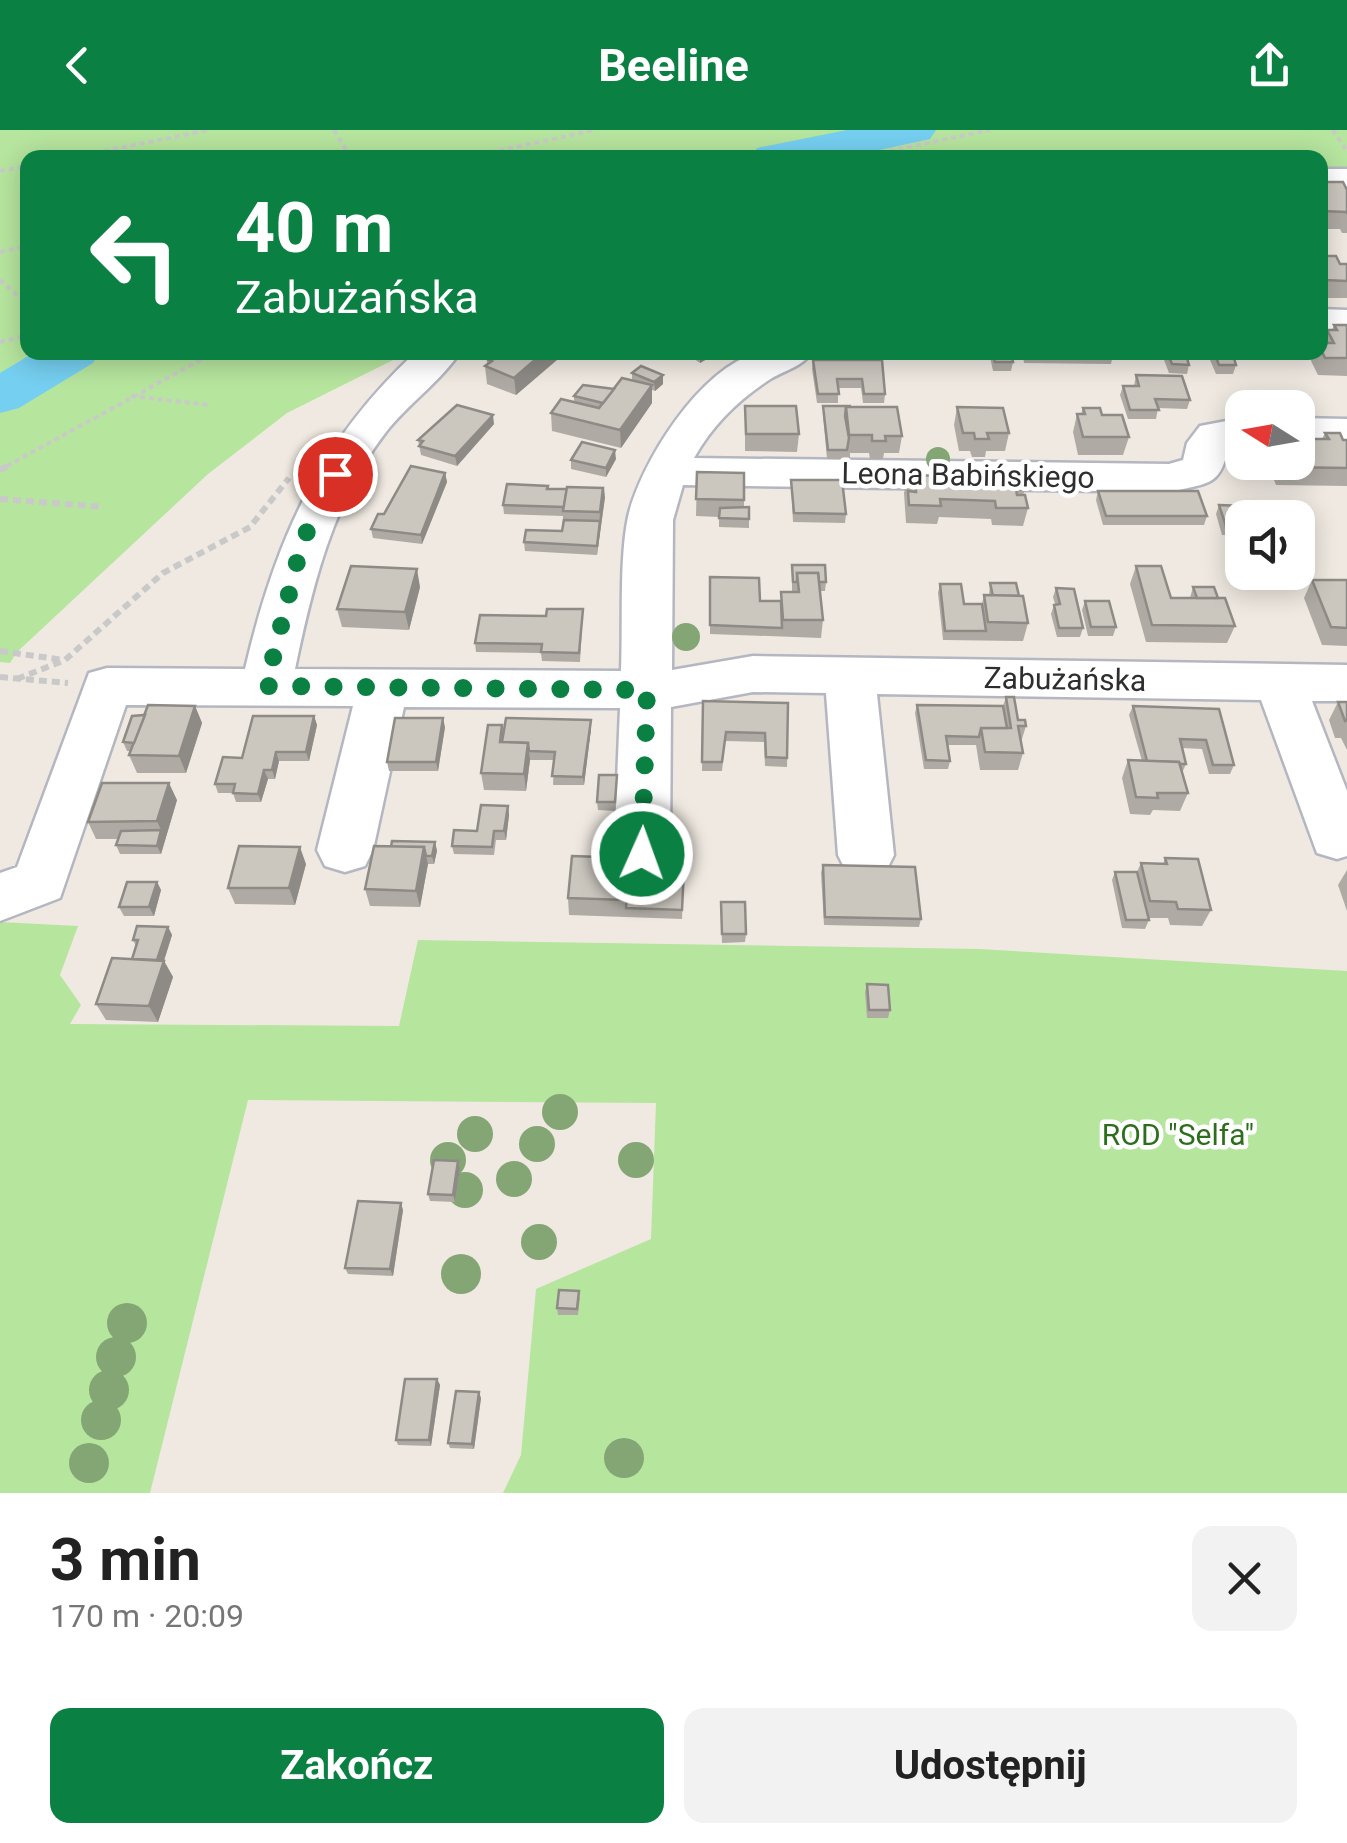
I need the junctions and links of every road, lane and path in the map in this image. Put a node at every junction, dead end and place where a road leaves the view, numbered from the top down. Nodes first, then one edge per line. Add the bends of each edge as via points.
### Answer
1 (209, 130) edge
2 (595, 130) edge
3 (990, 130) edge
4 (1333, 130) edge
5 (109, 150) edge
6 (501, 150) edge
7 (893, 150) edge
8 (1347, 153) edge
9 (0, 280) edge
10 (20, 298) edge
11 (199, 360) edge
12 (432, 360) edge
13 (776, 360) edge
14 (129, 396) junction
15 (209, 405) dead end
16 (1315, 431) edge
17 (1347, 432) edge
18 (1225, 434) edge
19 (299, 465) dead end
20 (0, 470) edge
21 (664, 471) junction
22 (0, 499) edge
23 (104, 507) dead end
24 (0, 651) edge
25 (17, 652) dead end
26 (850, 675) junction
27 (0, 677) edge
28 (16, 678) junction
29 (1280, 682) junction
30 (1347, 684) edge
31 (108, 686) junction
32 (266, 686) junction
33 (383, 687) junction
34 (647, 690) junction
35 (1337, 837) dead end
36 (345, 850) dead end
37 (642, 854) dead end
38 (866, 855) dead end
39 (0, 897) edge

1 - 5 path
2 - 6 path
3 - 7 path
4 - 8 path
9 - 10 path
11 - 14 path
12 - 32 street via 368,425 321,497 284,602
13 - 21 street via 718,397 689,428
14 - 15 path
14 - 20 path
16 - 17 street
18 - 21 street, Leona Babińskiego via 1205,442 1203,468 1171,478
19 - 28 path via 250,526 163,572 65,660
21 - 34 street via 650,520
22 - 23 path
24 - 25 path
26 - 29 street, Zabużańska
26 - 34 street, Zabużańska via 733,676
26 - 38 street
27 - 28 path
28 - 31 path
29 - 30 street, Zabużańska
29 - 35 street
31 - 32 street, Zabużańska
31 - 39 street via 40,882
32 - 33 street, Zabużańska
33 - 34 street, Zabużańska
33 - 36 street
34 - 37 street

